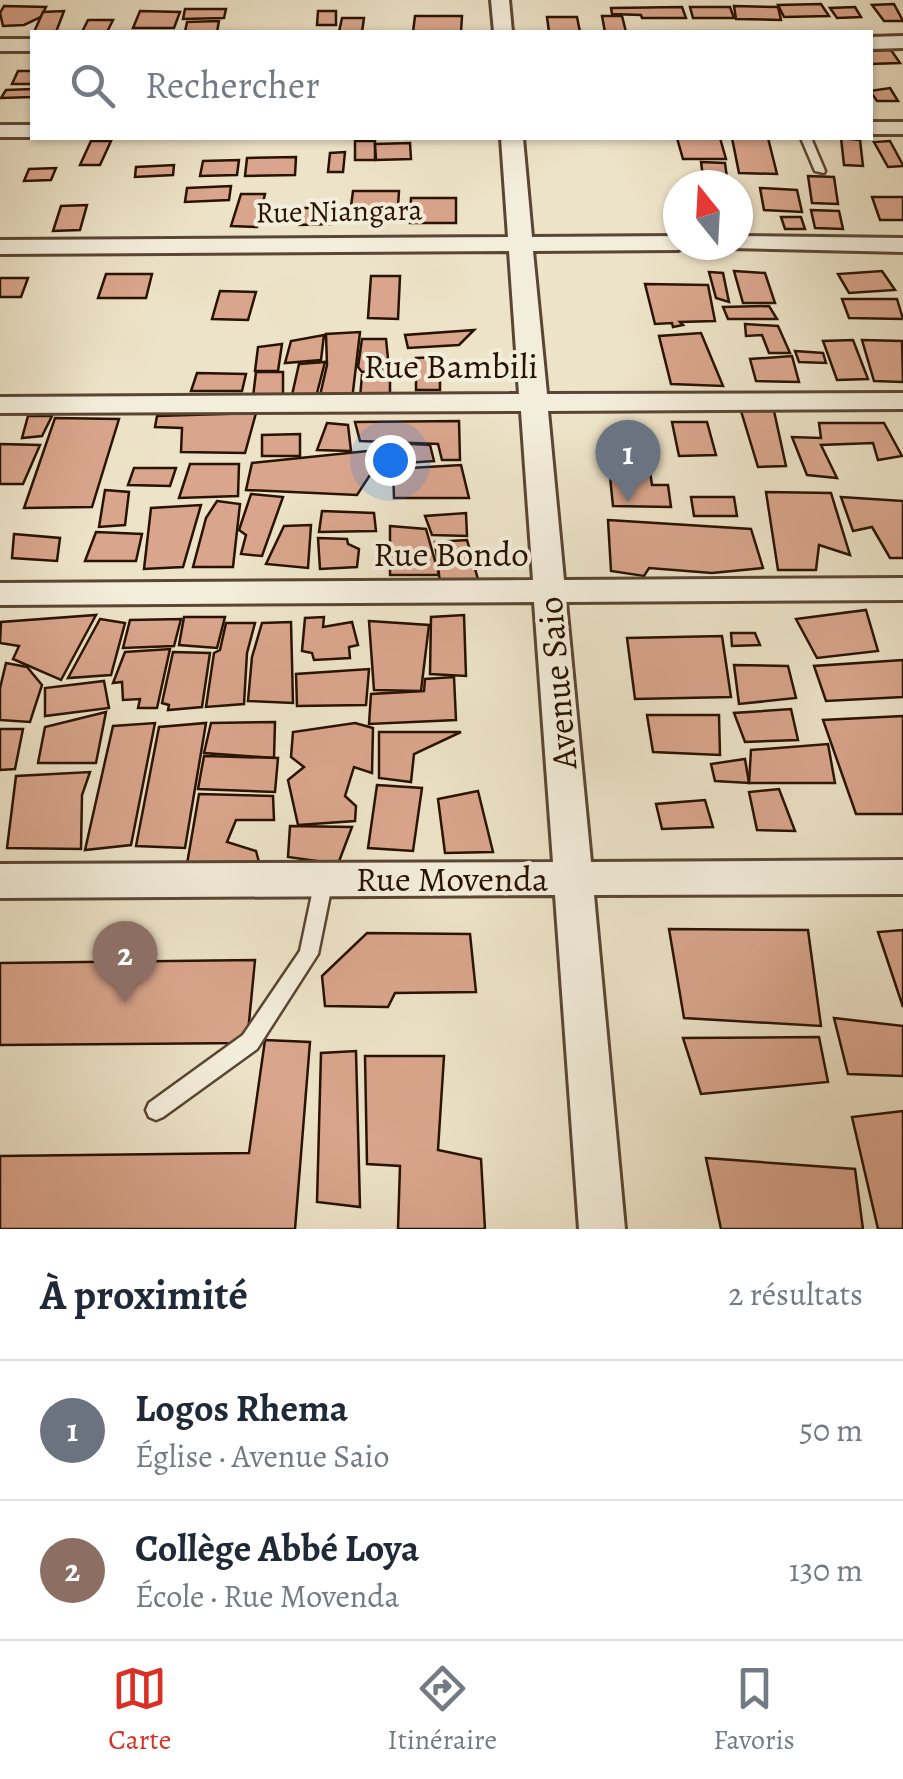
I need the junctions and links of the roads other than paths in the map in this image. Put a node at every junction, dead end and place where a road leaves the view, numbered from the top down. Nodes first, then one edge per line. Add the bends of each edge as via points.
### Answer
1 (500, 0) edge
2 (503, 30) edge
3 (873, 42) edge
4 (903, 42) edge
5 (0, 45) edge
6 (30, 45) edge
7 (873, 128) edge
8 (903, 128) edge
9 (0, 131) edge
10 (30, 131) edge
11 (512, 140) edge
12 (807, 140) edge
13 (820, 171) dead end
14 (520, 242) junction
15 (663, 243) edge
16 (753, 243) edge
17 (903, 244) edge
18 (0, 247) edge
19 (903, 400) edge
20 (534, 404) junction
21 (0, 405) edge
22 (903, 589) edge
23 (549, 591) junction
24 (0, 594) edge
25 (903, 877) edge
26 (573, 879) junction
27 (324, 880) junction
28 (0, 881) edge
29 (156, 1110) dead end
30 (602, 1229) edge

1 - 2 street
3 - 4 street
5 - 6 street
7 - 8 street
9 - 10 street
11 - 14 street, Avenue Saio
12 - 13 lane
14 - 15 street, Rue Niangara
14 - 18 street, Rue Niangara
14 - 20 street, Avenue Saio
16 - 17 street
19 - 20 street, Rue Bambili
20 - 21 street, Rue Bambili
20 - 23 street, Avenue Saio
22 - 23 street, Rue Bondo
23 - 24 street, Rue Bondo
23 - 26 street, Avenue Saio
25 - 26 street, Rue Movenda
26 - 27 street, Rue Movenda
26 - 30 street, Avenue Saio
27 - 28 street, Rue Movenda
27 - 29 lane via 309,954 250,1042

